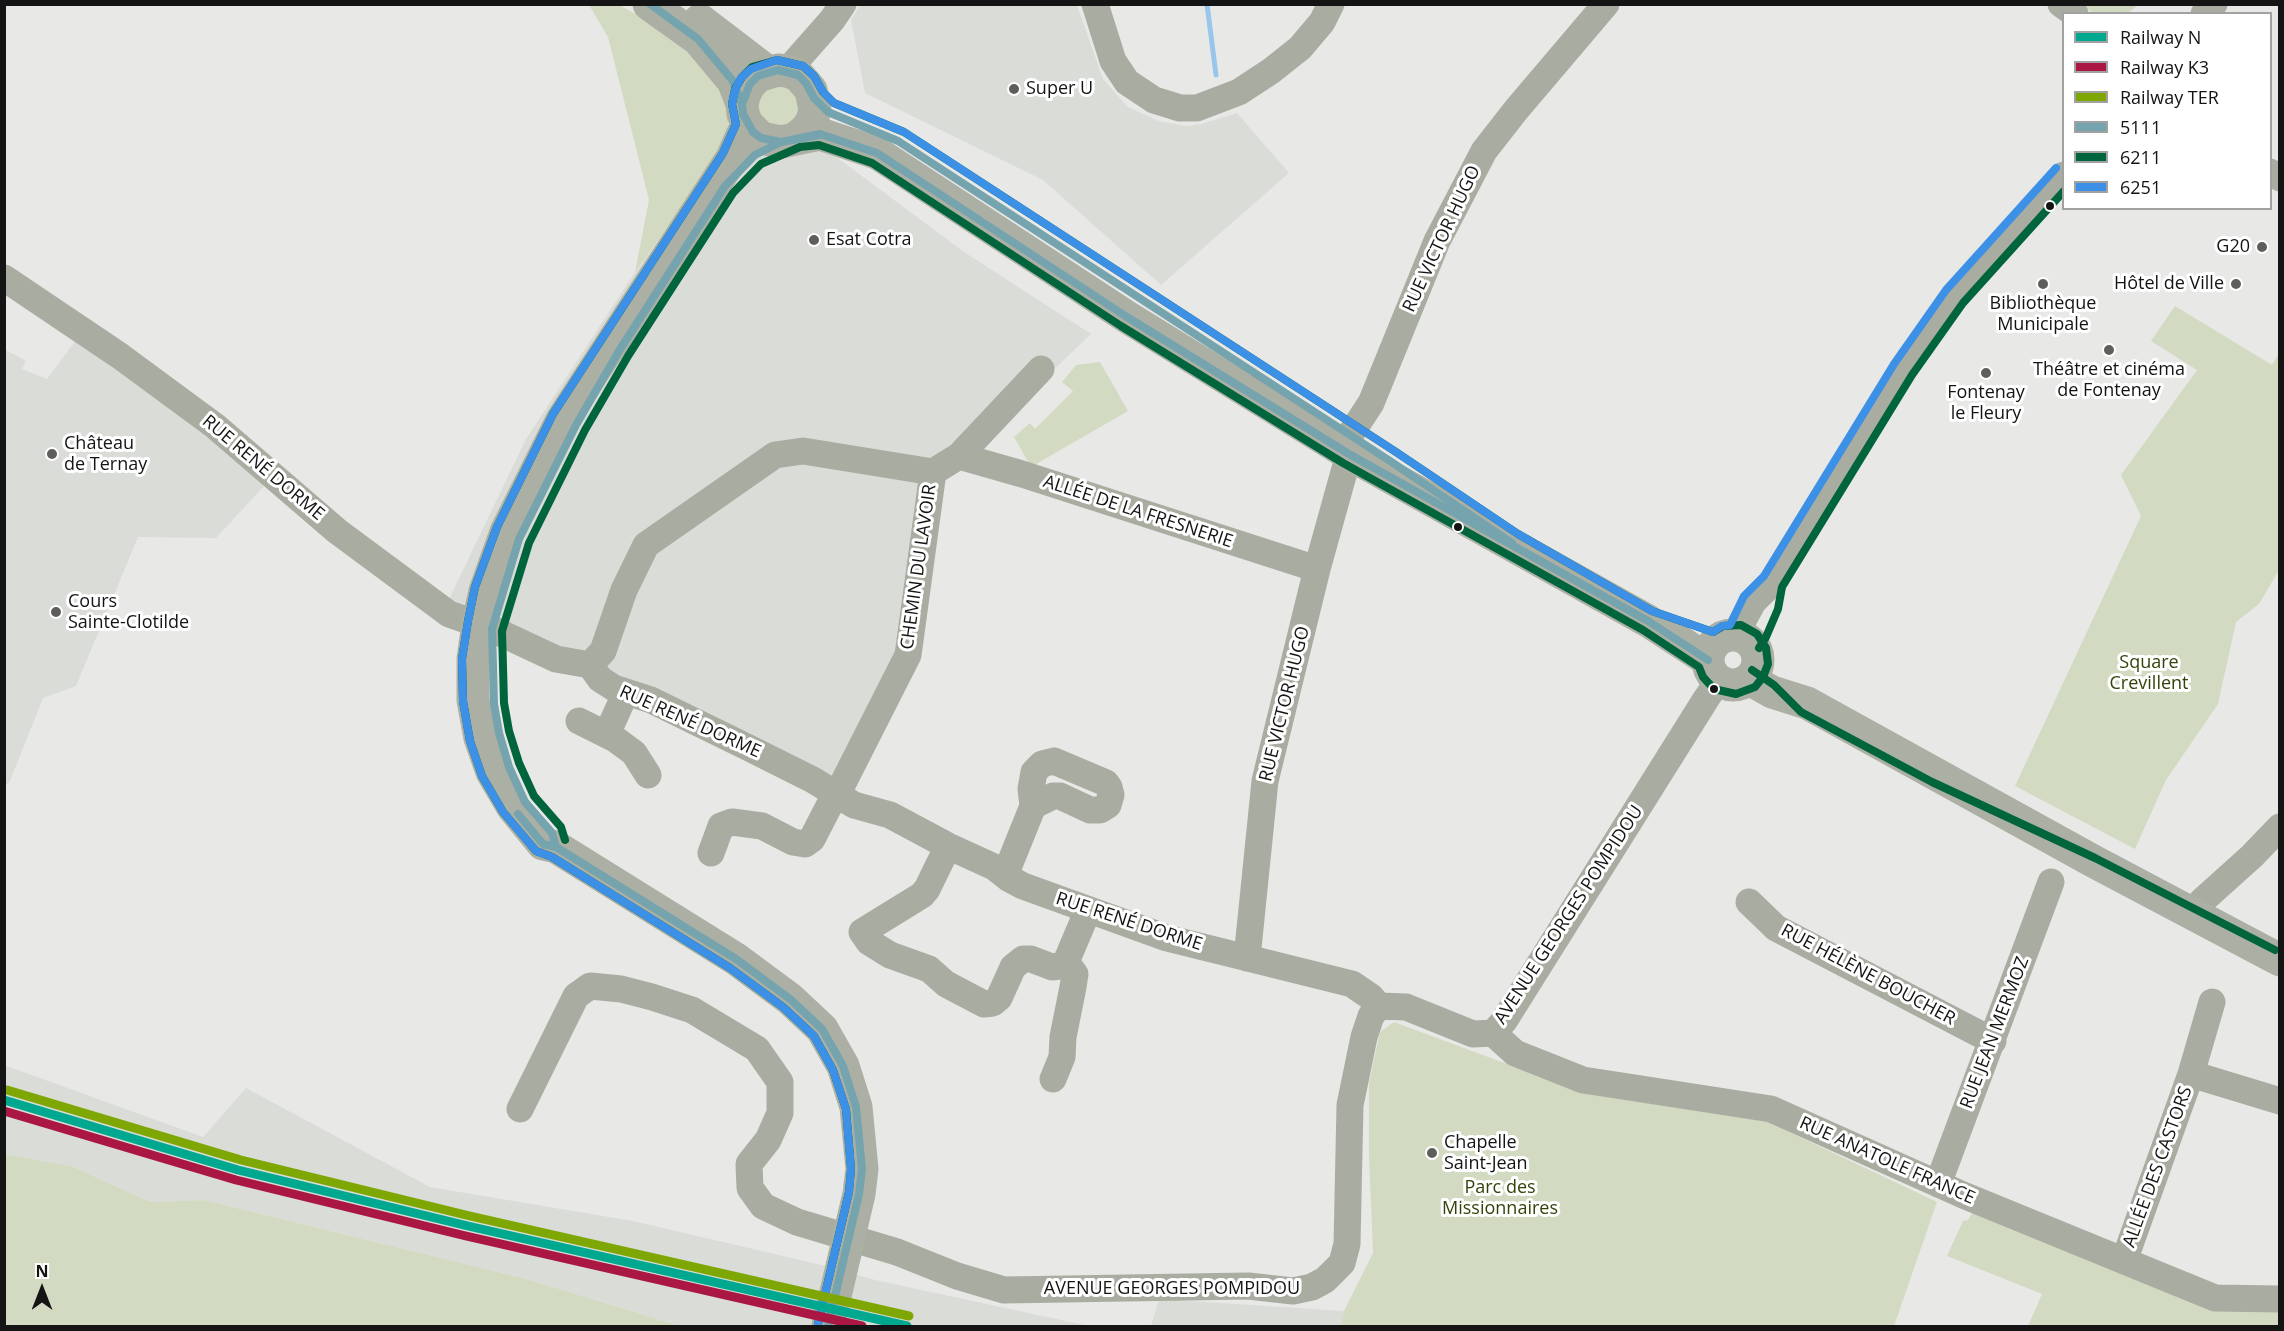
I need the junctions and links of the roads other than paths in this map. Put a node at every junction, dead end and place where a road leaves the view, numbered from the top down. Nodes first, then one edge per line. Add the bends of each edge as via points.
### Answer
1 (650, 4) edge
2 (681, 4) edge
3 (1095, 4) edge
4 (1331, 4) edge
5 (1606, 4) edge
6 (837, 12) edge
7 (794, 81) junction
8 (745, 114) junction
9 (789, 140) junction
10 (2062, 177) edge
11 (4, 278) edge
12 (1041, 369) dead end
13 (1350, 445) junction
14 (959, 456) junction
15 (933, 472) junction
16 (1317, 569) junction
17 (485, 626) junction
18 (1734, 657) junction
19 (590, 665) junction
20 (626, 692) junction
21 (579, 721) dead end
22 (607, 734) junction
23 (1937, 773) junction
24 (648, 775) dead end
25 (837, 795) junction
26 (1032, 806) dead end
27 (2280, 827) edge
28 (948, 846) junction
29 (711, 853) dead end
30 (1002, 873) junction
31 (2051, 882) dead end
32 (2202, 901) junction
33 (1749, 902) dead end
34 (1088, 910) junction
35 (2280, 941) edge
36 (1247, 958) junction
37 (2280, 960) edge
38 (1066, 962) junction
39 (2212, 1002) dead end
40 (1379, 1006) junction
41 (1493, 1033) junction
42 (1993, 1041) junction
43 (2191, 1074) junction
44 (1053, 1079) dead end
45 (2280, 1101) edge
46 (520, 1109) dead end
47 (1938, 1184) junction
48 (848, 1237) junction
49 (2124, 1261) junction
50 (2280, 1299) edge
51 (831, 1312) edge

1 - 8 main road via 698,39 733,81
2 - 7 main road
3 - 4 street via 1113,62 1127,81 1154,100 1180,108 1197,108 1239,92 1271,71 1300,48 1322,22
5 - 13 street, RUE VICTOR HUGO via 1484,151 1437,241
6 - 7 street
7 - 8 main road via 758,76 750,84
7 - 9 main road via 815,110 806,130
7 - 13 main road via 828,112 898,141
8 - 9 main road via 761,138
8 - 17 main road via 732,158 562,420 506,532 485,591
9 - 13 main road via 820,134 877,153 1127,317
9 - 17 main road via 755,154 725,186 619,351 576,425 519,539
10 - 18 street, AVENUE GEORGES POMPIDOU via 1955,296 1903,369 1772,583 1757,632
11 - 17 street, RUE RENÉ DORME via 215,426 337,531 449,614
12 - 14 street, CHEMIN DU LAVOIR
13 - 16 street, RUE VICTOR HUGO
13 - 18 main road via 1648,621
14 - 15 street, CHEMIN DU LAVOIR
14 - 16 street, ALLÉE DE LA FRESNERIE
15 - 19 street via 803,451 775,455 646,545 624,590 603,651
15 - 25 street, CHEMIN DU LAVOIR via 908,655
16 - 36 street, RUE VICTOR HUGO via 1264,781
17 - 19 street, RUE RENÉ DORME via 556,659
17 - 48 main road via 473,659 473,700 480,738 492,772 512,806 543,844 556,848 736,959 790,999 822,1029 843,1066 856,1107 862,1169
18 - 23 main road via 1781,677 1808,703
18 - 41 street, AVENUE GEORGES POMPIDOU
19 - 20 street, RUE RENÉ DORME via 600,679
20 - 22 street
20 - 25 street, RUE RENÉ DORME via 651,700
21 - 22 street
22 - 24 street via 634,753
23 - 32 main road
23 - 37 main road
25 - 28 street, RUE RENÉ DORME via 854,805 890,815
25 - 29 street, CHEMIN DU LAVOIR via 812,839 805,843 793,842 762,826 732,822 722,826
26 - 30 street via 1010,863
27 - 32 street
28 - 30 street, RUE RENÉ DORME
28 - 38 street via 922,895 862,932 869,942 899,960 929,969 945,984 984,1004 999,998 1013,967 1023,958 1052,967
30 - 34 street, RUE RENÉ DORME via 1023,886
31 - 42 street, RUE JEAN MERMOZ
32 - 35 main road
33 - 42 street, RUE HÉLÈNE BOUCHER via 1776,928
34 - 36 street, RUE RENÉ DORME via 1167,938
34 - 38 street
36 - 40 street via 1352,984
38 - 44 street via 1074,974 1074,987 1062,1057
39 - 43 street, ALLÉE DES CASTORS
40 - 41 street, AVENUE GEORGES POMPIDOU via 1406,1008 1473,1034
40 - 48 street, AVENUE GEORGES POMPIDOU via 1364,1037 1350,1105 1347,1244 1342,1263 1312,1287 1293,1291 1248,1286 1004,1290
41 - 47 street, RUE ANATOLE FRANCE via 1515,1053 1583,1080 1771,1109
42 - 47 street, RUE JEAN MERMOZ
43 - 45 street, ALLÉE DES CASTORS
43 - 49 street, ALLÉE DES CASTORS
46 - 48 street, AVENUE GEORGES POMPIDOU via 576,996 590,986 642,994 692,1010 757,1049 780,1082 780,1113 768,1140 749,1164 750,1188 763,1206 797,1222
47 - 49 street, RUE ANATOLE FRANCE
48 - 51 main road
49 - 50 street, RUE ANATOLE FRANCE via 2215,1298

